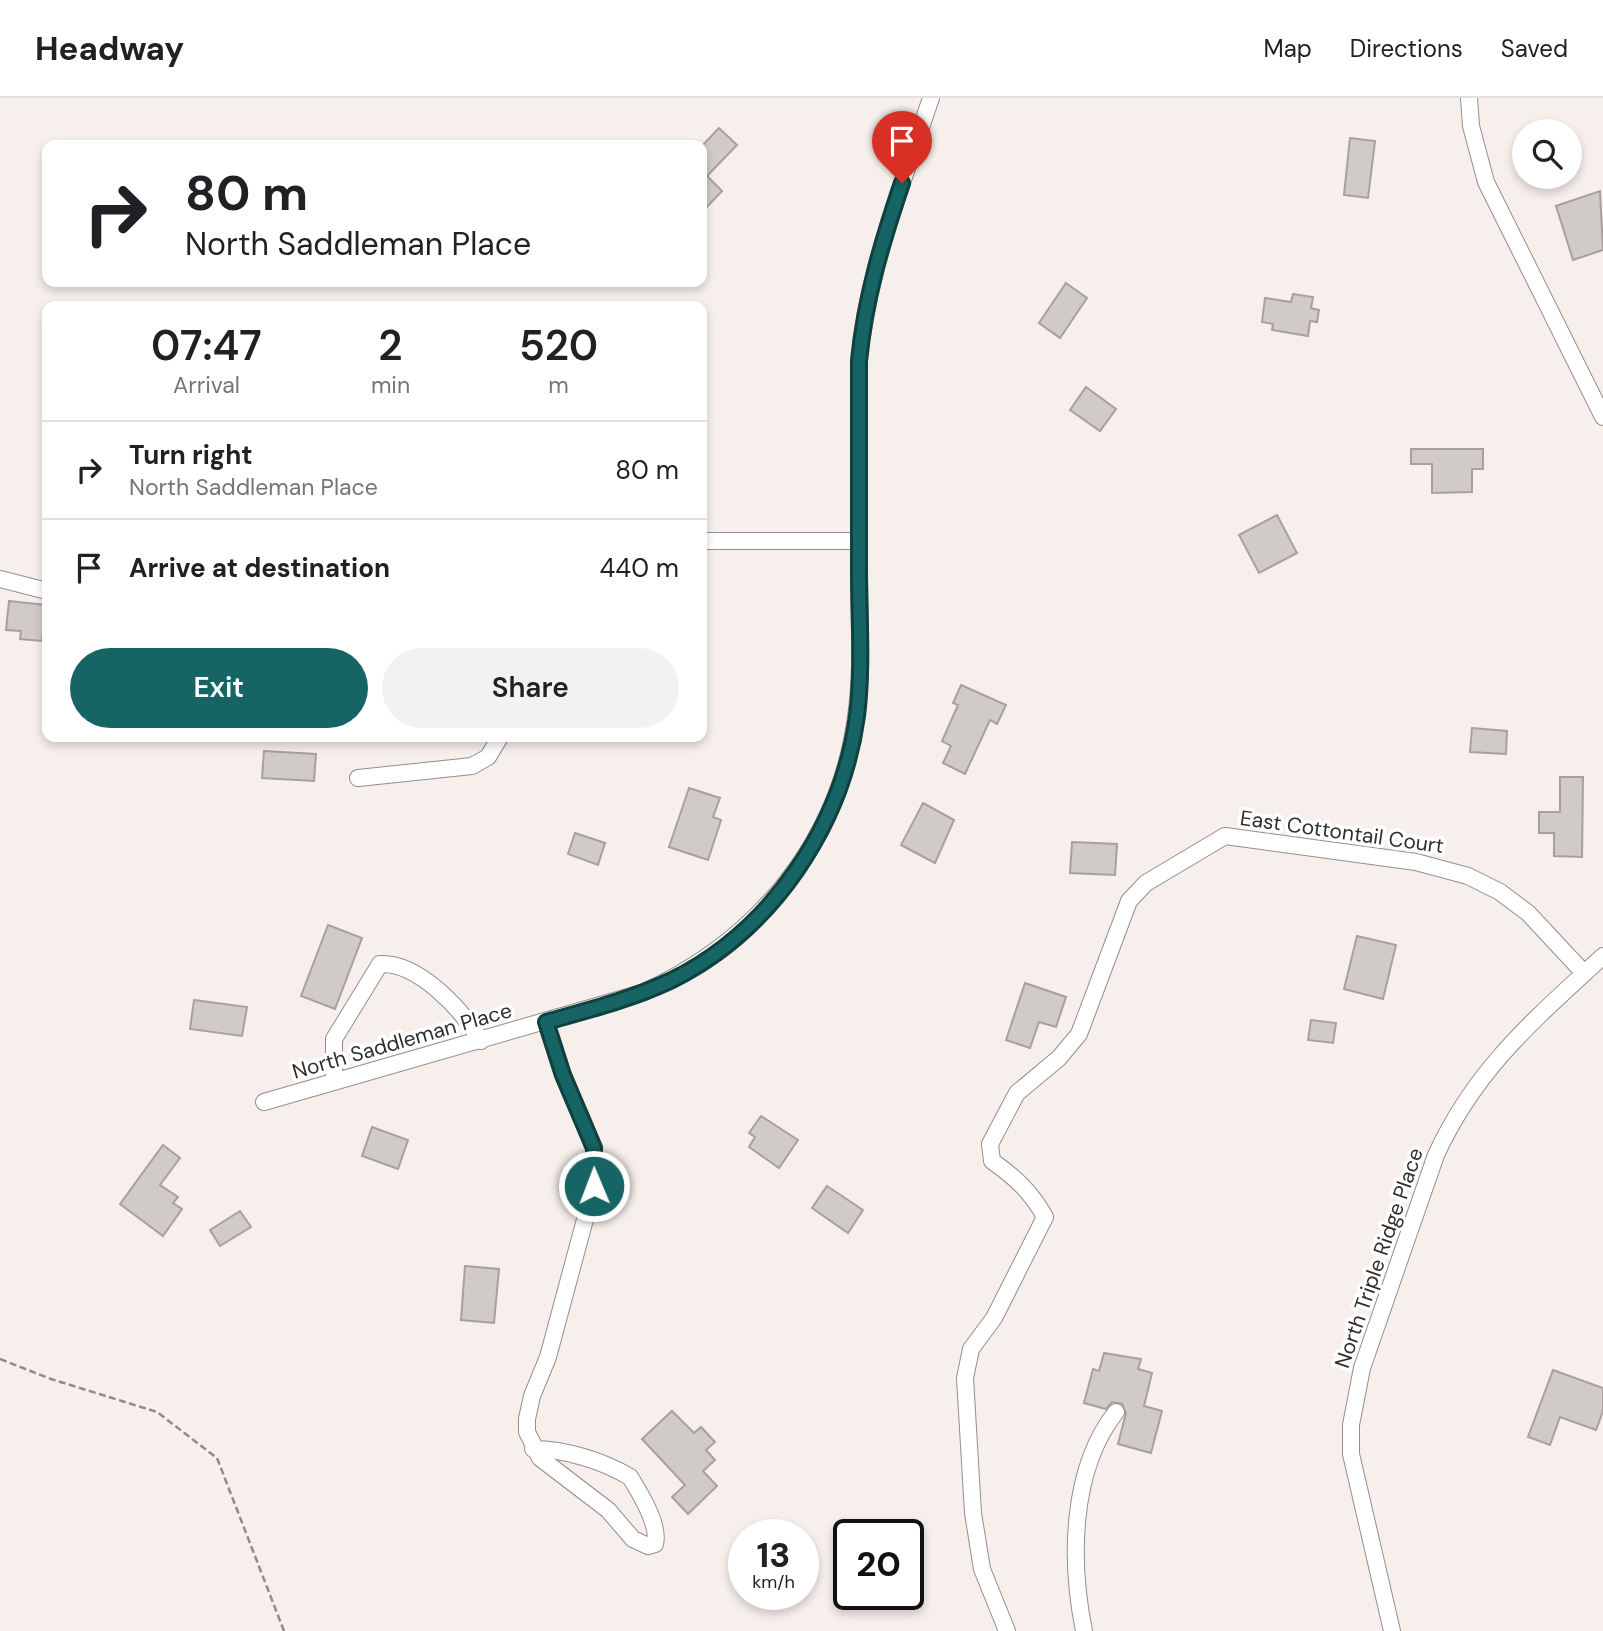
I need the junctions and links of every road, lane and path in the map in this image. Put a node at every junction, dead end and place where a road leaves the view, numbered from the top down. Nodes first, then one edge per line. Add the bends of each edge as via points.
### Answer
1 (931, 98) edge
2 (1469, 98) edge
3 (1603, 417) edge
4 (707, 541) edge
5 (859, 541) junction
6 (0, 579) edge
7 (42, 590) edge
8 (497, 742) edge
9 (358, 778) dead end
10 (1603, 956) edge
11 (1584, 973) junction
12 (546, 1022) junction
13 (481, 1041) junction
14 (334, 1082) junction
15 (264, 1102) dead end
16 (0, 1359) edge
17 (1116, 1412) dead end
18 (533, 1449) junction
19 (284, 1631) edge
20 (1007, 1631) edge
21 (1084, 1631) edge
22 (1392, 1631) edge

1 - 5 street, North Saddleman Place via 877,257 862,326
2 - 3 street via 1471,126 1486,182
4 - 5 street
5 - 12 street, North Saddleman Place via 857,716 841,784 807,855 758,917 704,961 642,993
6 - 7 street
8 - 9 street via 488,757 472,766
10 - 11 street, North Triple Ridge Place
11 - 20 street, East Cottontail Court via 1528,913 1500,892 1468,876 1416,862 1224,836 1146,883 1129,901 1079,1034 1059,1058 1017,1093 990,1144 992,1161 1014,1176 1045,1217 994,1318 971,1349 965,1378 973,1513 982,1570
11 - 22 street, North Triple Ridge Place via 1490,1065 1451,1124 1362,1368 1351,1425 1351,1454
12 - 13 street, North Saddleman Place
12 - 18 street via 594,1148 594,1186 548,1357 529,1407 527,1432
13 - 14 street, North Saddleman Place
13 - 14 street via 471,1024 429,983 395,963 380,964 334,1039
14 - 15 street, North Saddleman Place
16 - 19 path via 157,1412 217,1458
17 - 21 street via 1097,1442 1080,1510 1077,1580
18 - 18 street via 608,1510 633,1539 654,1544 657,1537 652,1522 630,1477 597,1462

